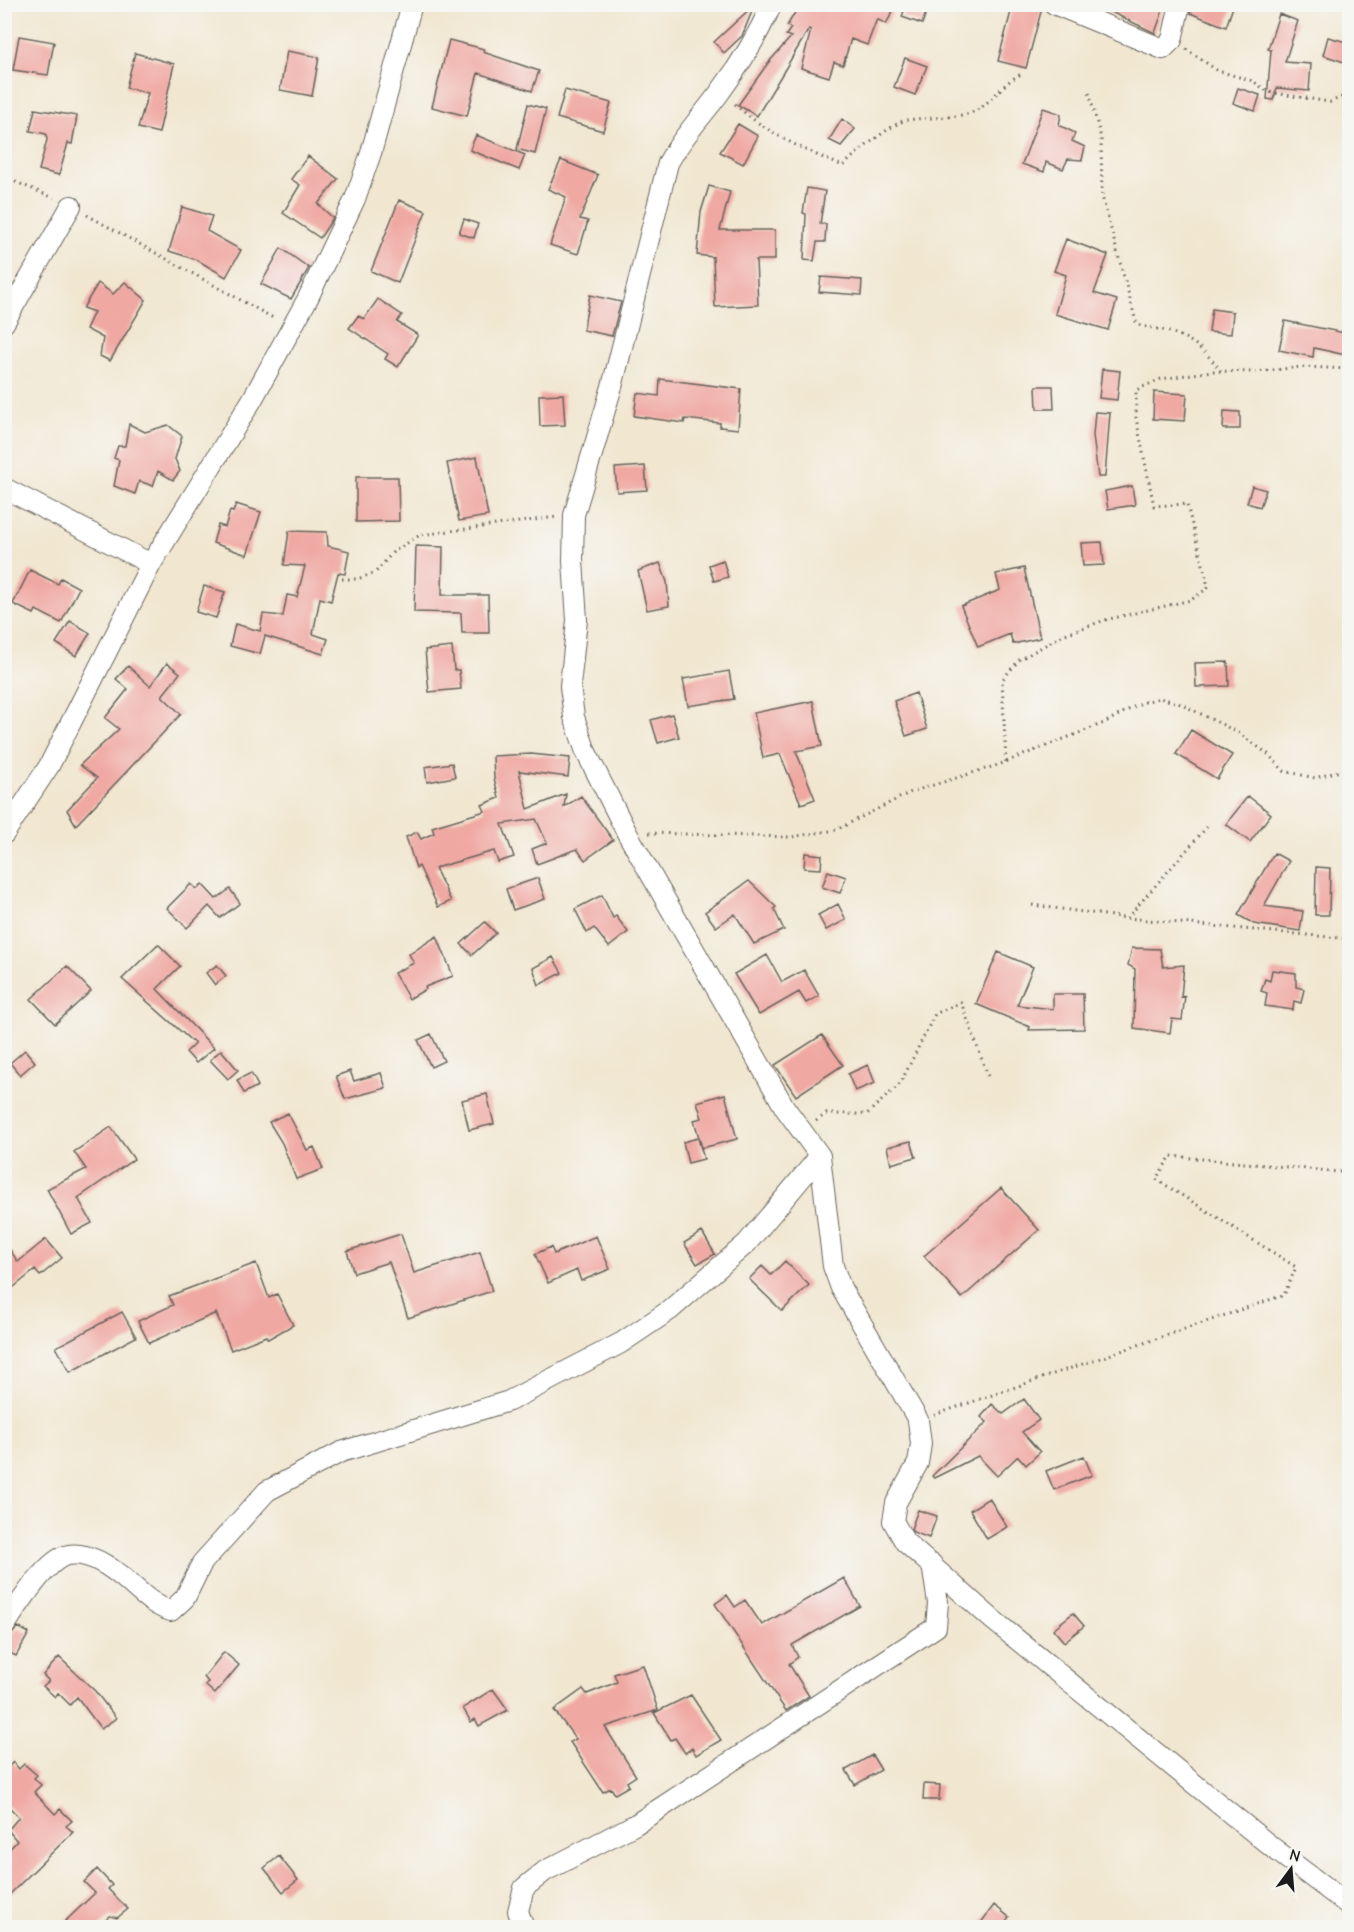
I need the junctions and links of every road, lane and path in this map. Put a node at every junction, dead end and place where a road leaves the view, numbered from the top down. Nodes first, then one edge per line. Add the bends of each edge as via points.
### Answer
1 (412, 4) edge
2 (772, 4) edge
3 (1054, 4) edge
4 (1180, 4) edge
5 (1172, 40) junction
6 (1022, 74) dead end
7 (725, 84) junction
8 (1350, 87) edge
9 (1089, 93) dead end
10 (4, 177) edge
11 (71, 206) junction
12 (4, 323) edge
13 (289, 328) junction
14 (1350, 369) edge
15 (1221, 371) junction
16 (4, 488) edge
17 (574, 515) junction
18 (151, 564) junction
19 (342, 579) dead end
20 (1006, 762) junction
21 (1350, 768) edge
22 (1208, 827) dead end
23 (627, 833) junction
24 (4, 834) edge
25 (1032, 905) dead end
26 (1127, 918) junction
27 (1350, 939) edge
28 (989, 1079) dead end
29 (802, 1131) junction
30 (820, 1156) junction
31 (1350, 1173) edge
32 (918, 1420) junction
33 (932, 1564) junction
34 (4, 1627) edge
35 (1350, 1906) edge
36 (524, 1928) edge

1 - 13 street via 355,199 308,298
2 - 7 street via 758,34
3 - 5 street via 1156,47 1166,49
4 - 5 street
5 - 8 path via 1218,70 1253,81 1268,92 1330,102 1344,96
6 - 7 path via 1010,79 974,112 903,121 866,144 843,166 753,122 733,103
7 - 17 street via 685,133 668,163 613,383
9 - 15 path via 1101,138 1102,196 1137,325 1177,332 1204,349
10 - 11 path
11 - 12 street
11 - 13 path
13 - 18 street via 252,400
14 - 15 path
15 - 20 path via 1161,379 1137,390 1136,418 1154,506 1187,504 1208,588 1191,600 1105,620 1065,634 1019,660 1002,680
16 - 18 street
17 - 19 path via 420,535 393,552 375,573
17 - 23 street via 577,620 570,686 574,717 586,752
18 - 24 street via 49,766
20 - 21 path via 1160,698 1237,732 1284,771 1315,778
20 - 23 path via 911,792 836,830 791,837
22 - 26 path
23 - 29 street
25 - 26 path
26 - 27 path
28 - 29 path via 962,1002 935,1014 900,1084 867,1114 826,1114
29 - 30 street
30 - 32 street via 833,1266 841,1288
30 - 34 street via 747,1243 670,1310 621,1343 509,1401 341,1452 267,1491 202,1563 184,1598 171,1611 155,1605 110,1566 69,1555 57,1560 38,1579
31 - 32 path via 1171,1156 1156,1179 1296,1267 1284,1295
32 - 33 street via 918,1462 896,1503 893,1521 905,1542
33 - 35 street via 993,1620
33 - 36 street via 938,1603 936,1627 636,1824 545,1871 524,1888 518,1911

